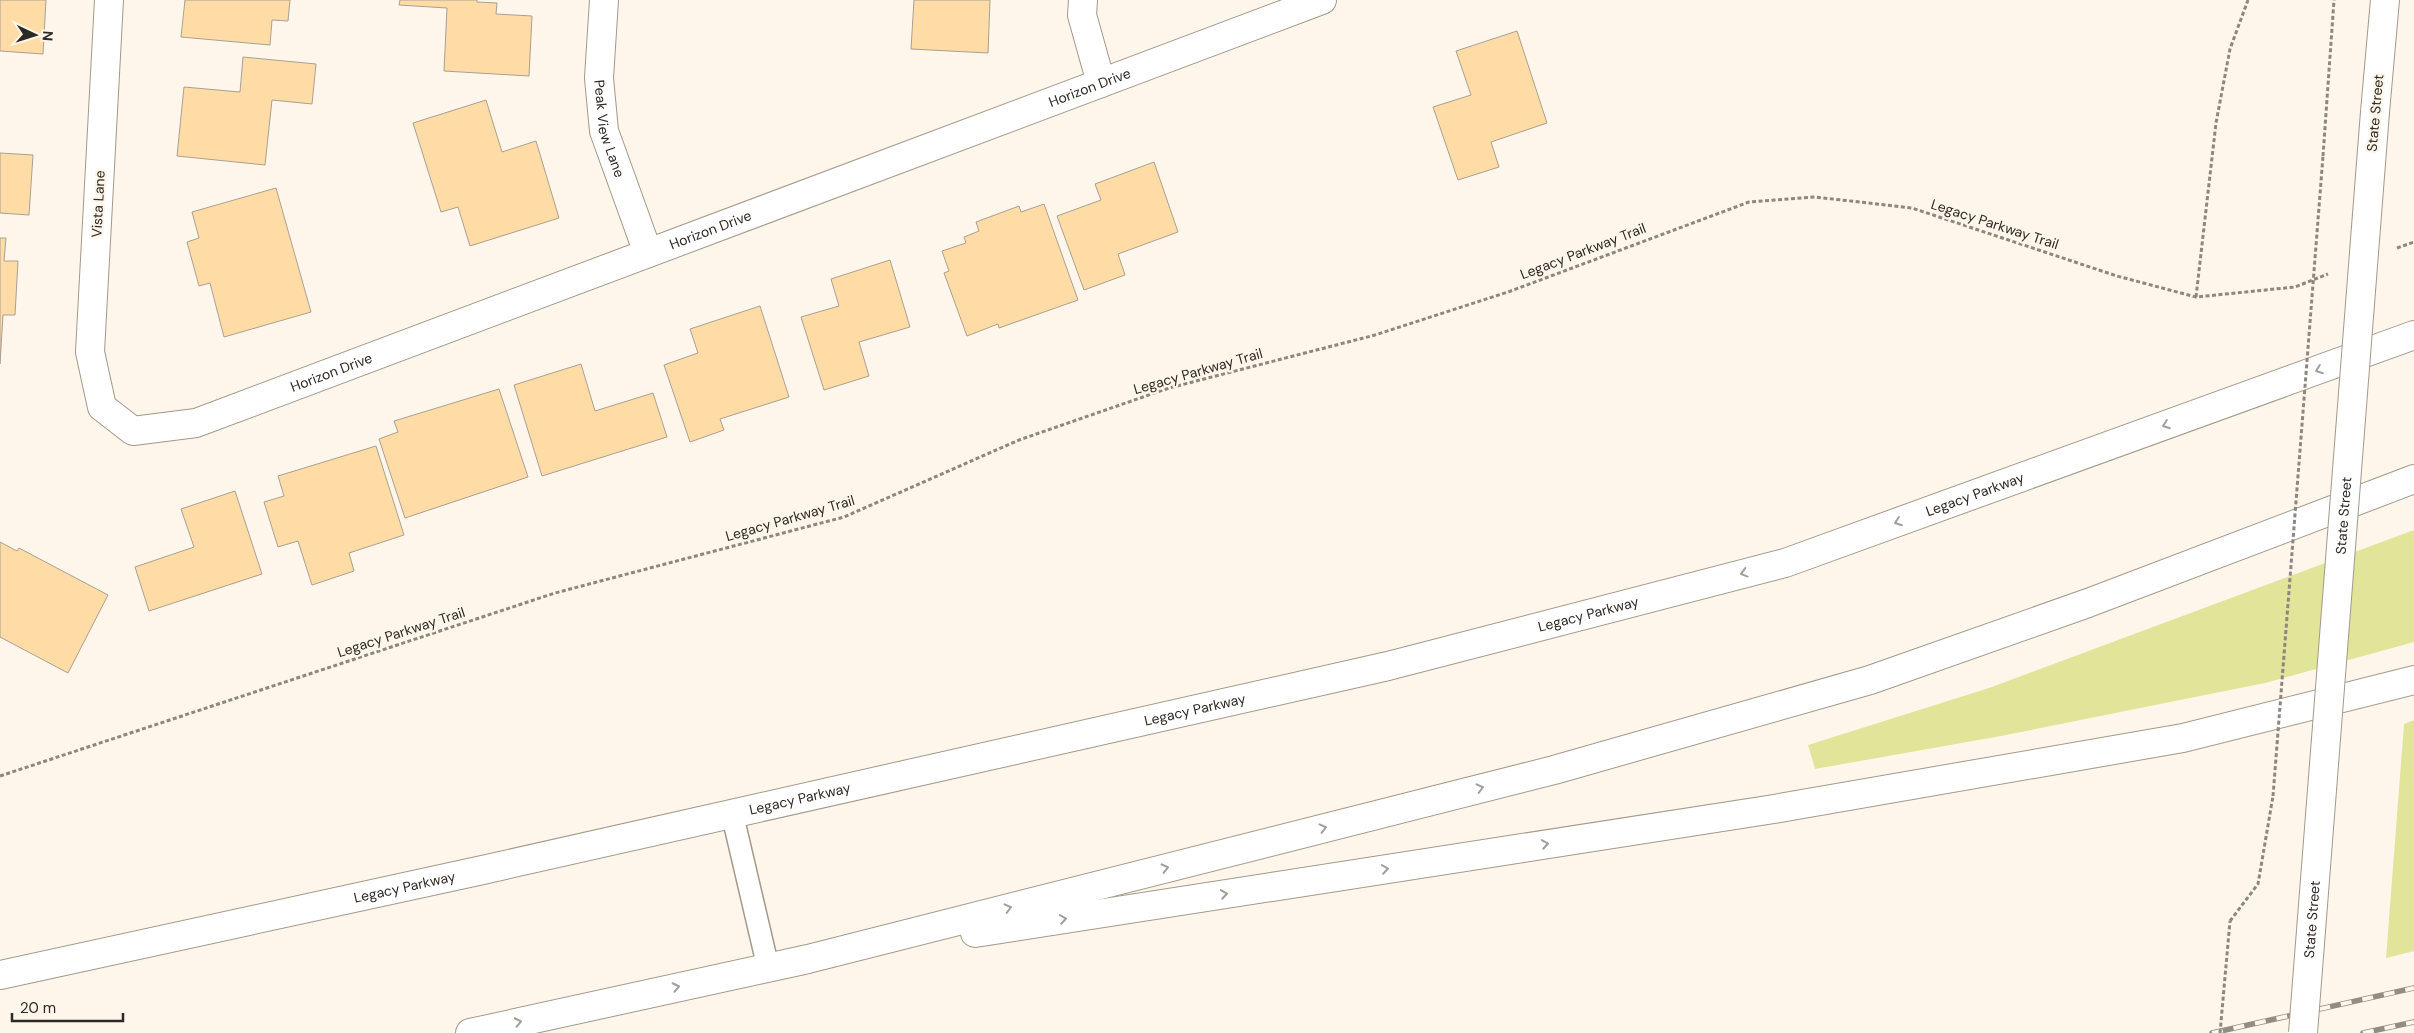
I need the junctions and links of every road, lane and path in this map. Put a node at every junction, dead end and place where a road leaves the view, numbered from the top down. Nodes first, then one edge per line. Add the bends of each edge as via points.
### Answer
1 (109, 0) edge
2 (604, 0) edge
3 (1083, 0) edge
4 (1322, 0) edge
5 (2248, 0) edge
6 (2334, 0) edge
7 (2385, 0) edge
8 (1101, 83) junction
9 (2414, 242) edge
10 (2396, 249) dead end
11 (648, 253) junction
12 (2332, 273) dead end
13 (2196, 297) junction
14 (2414, 334) edge
15 (102, 406) joint
16 (2414, 479) edge
17 (2414, 680) edge
18 (0, 776) edge
19 (732, 813) junction
20 (808, 958) junction
21 (768, 967) junction
22 (0, 975) edge
23 (470, 1033) edge
24 (2220, 1033) edge
25 (2303, 1033) edge

1 - 15 main road, Vista Lane via 90,352
2 - 11 main road, Peak View Lane via 599,78 604,131
3 - 8 main road via 1082,14
4 - 8 main road, Horizon Drive
5 - 13 path via 2230,48 2216,123
6 - 24 path, bridge via 2272,796 2258,884 2230,921
7 - 25 main road, State Street, bridge
8 - 11 main road, Horizon Drive
9 - 10 path
11 - 15 main road, Horizon Drive via 196,423 133,431
12 - 13 path, Legacy Parkway Trail via 2295,287
13 - 18 path, Legacy Parkway Trail via 2117,276 1912,208 1815,197 1750,202 1508,292 1375,335 1169,388 1019,440 844,517 555,593
14 -> 19 main road, Legacy Parkway via 1785,562 1388,666
20 -> 16 main road via 1554,770 1870,680 2088,603
20 -> 17 main road via 1774,809 2183,738
19 - 21 lane
19 - 22 main road, Legacy Parkway
20 - 21 main road
23 -> 21 main road

